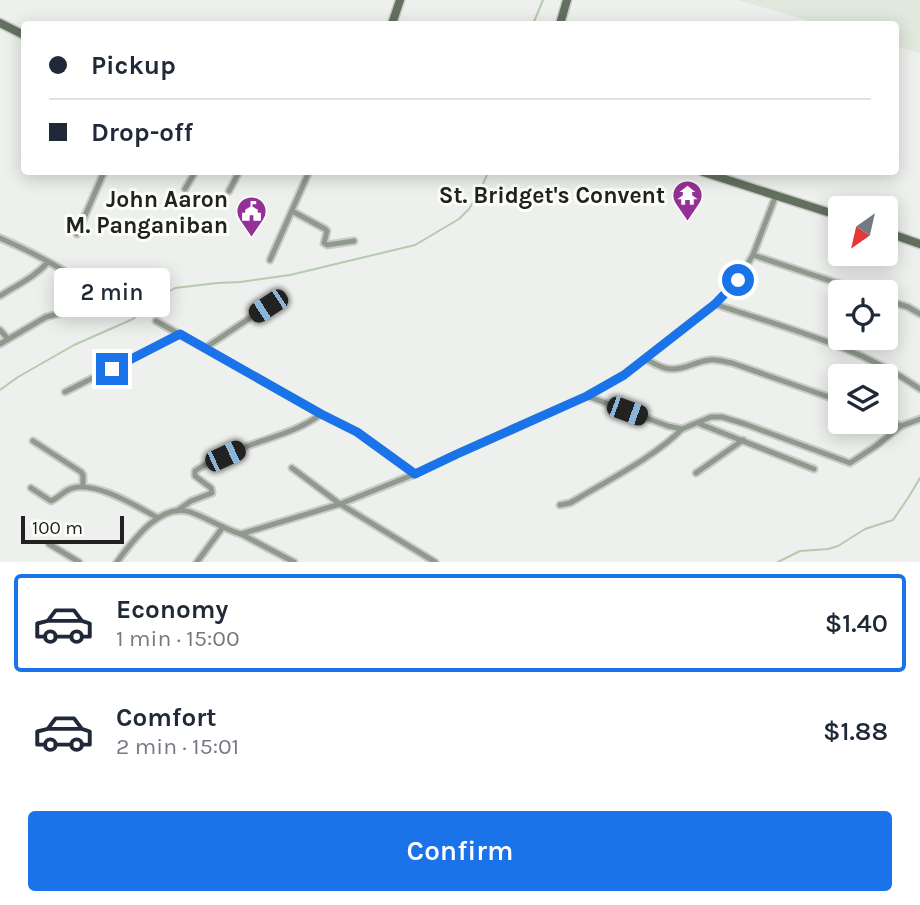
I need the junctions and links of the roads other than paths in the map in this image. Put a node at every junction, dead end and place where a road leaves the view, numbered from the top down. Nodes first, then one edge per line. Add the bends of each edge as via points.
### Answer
1 (401, 0) edge
2 (566, 0) edge
3 (393, 21) edge
4 (561, 21) edge
5 (0, 23) edge
6 (21, 34) edge
7 (103, 175) edge
8 (193, 175) edge
9 (237, 175) edge
10 (308, 175) edge
11 (713, 175) edge
12 (186, 189) dead end
13 (229, 191) dead end
14 (776, 195) junction
15 (292, 211) junction
16 (828, 212) edge
17 (77, 234) dead end
18 (898, 236) edge
19 (0, 238) edge
20 (354, 241) dead end
21 (920, 244) edge
22 (753, 255) junction
23 (270, 260) dead end
24 (48, 261) junction
25 (828, 280) edge
26 (0, 296) edge
27 (715, 304) junction
28 (898, 304) edge
29 (268, 306) dead end
30 (920, 314) edge
31 (156, 321) dead end
32 (0, 330) edge
33 (180, 334) junction
34 (8, 339) junction
35 (0, 344) edge
36 (205, 348) junction
37 (645, 359) junction
38 (920, 389) edge
39 (65, 392) dead end
40 (587, 396) junction
41 (828, 397) edge
42 (321, 414) junction
43 (920, 419) edge
44 (699, 424) junction
45 (898, 425) edge
46 (901, 426) junction
47 (682, 429) junction
48 (743, 440) junction
49 (33, 441) dead end
50 (292, 468) dead end
51 (814, 469) dead end
52 (696, 473) dead end
53 (415, 474) junction
54 (83, 487) junction
55 (31, 488) dead end
56 (340, 504) junction
57 (559, 505) dead end
58 (178, 510) junction
59 (158, 519) junction
60 (223, 527) junction
61 (241, 534) junction
62 (49, 544) dead end
63 (282, 556) junction
64 (79, 562) edge
65 (117, 562) edge
66 (197, 562) edge
67 (278, 562) edge
68 (294, 562) edge
69 (435, 562) edge

1 - 3 main road
2 - 4 main road
5 - 6 main road
7 - 17 street
8 - 12 street
9 - 13 street
10 - 15 street
11 - 14 main road
14 - 16 main road
14 - 22 street
15 - 20 street via 325,229 327,245
15 - 23 street
18 - 21 main road
19 - 24 street
22 - 25 street
22 - 27 street
24 - 26 street
24 - 34 street via 95,299 46,317
27 - 37 street
27 - 38 street via 844,347
28 - 30 street
29 - 36 street
31 - 33 street
32 - 34 street
33 - 36 street
33 - 39 street
34 - 35 street
36 - 42 street
37 - 40 street
37 - 41 street via 673,370 718,360
40 - 47 street
40 - 53 street
42 - 53 street via 357,432
42 - 58 street via 198,468 195,476 212,492
43 - 46 street
44 - 46 street via 711,417 722,418 850,463
44 - 47 street
44 - 48 street
45 - 46 street
47 - 57 street via 588,493
48 - 51 street
48 - 52 street
49 - 54 street via 81,472
50 - 56 street
53 - 56 street
54 - 55 street via 71,488 51,501
54 - 59 street via 122,499
56 - 61 street
56 - 69 street
58 - 59 street
58 - 60 street
59 - 65 street
60 - 61 street
60 - 66 street
61 - 63 street
62 - 64 street
63 - 67 street
63 - 68 street

